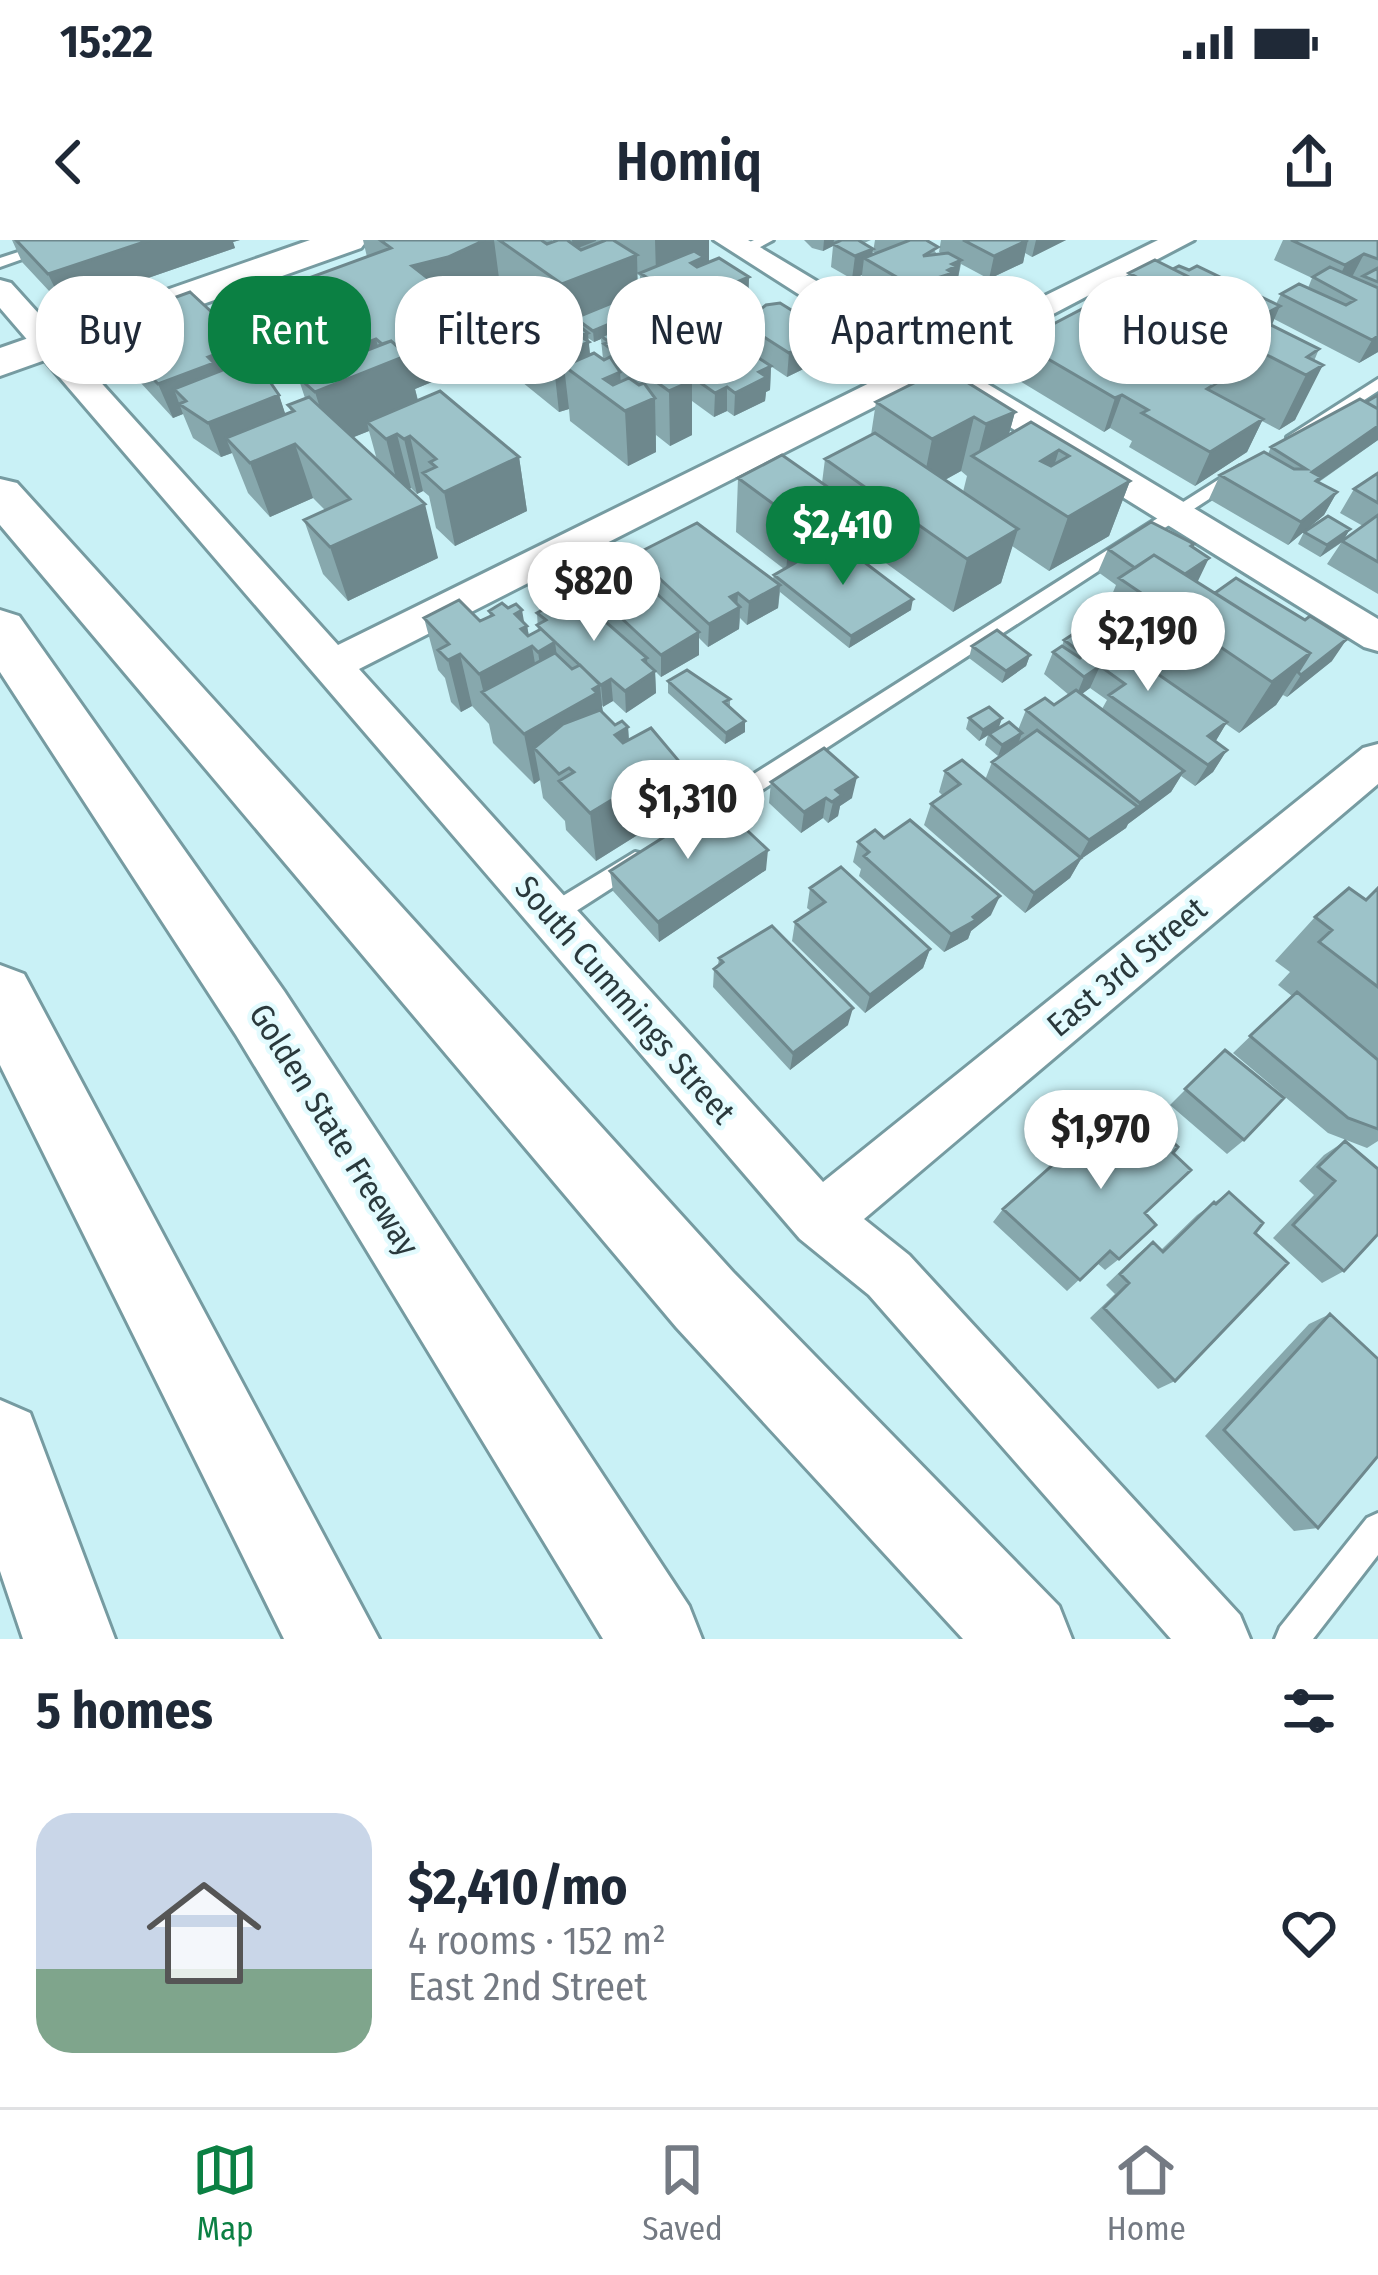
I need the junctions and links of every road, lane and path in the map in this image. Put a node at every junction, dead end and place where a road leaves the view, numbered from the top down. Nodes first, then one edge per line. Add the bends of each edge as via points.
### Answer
1 (69, 240) edge
2 (346, 240) edge
3 (1180, 240) edge
4 (746, 243) edge
5 (0, 263) edge
6 (796, 276) edge
7 (0, 289) edge
8 (184, 298) edge
9 (1055, 301) edge
10 (36, 331) edge
11 (36, 351) edge
12 (0, 363) edge
13 (83, 384) edge
14 (886, 384) edge
15 (962, 384) edge
16 (1378, 384) edge
17 (0, 494) edge
18 (1174, 513) junction
19 (0, 629) edge
20 (1378, 637) edge
21 (331, 665) junction
22 (1378, 760) edge
23 (672, 837) edge
24 (651, 850) edge
25 (551, 915) junction
26 (0, 995) edge
27 (820, 1220) junction
28 (0, 1443) edge
29 (1378, 1529) edge
30 (69, 1639) edge
31 (333, 1639) edge
32 (656, 1639) edge
33 (1026, 1639) edge
34 (1216, 1639) edge
35 (1292, 1639) edge

1 - 5 lane
2 - 8 main road
3 - 9 street
4 - 6 street
7 - 10 street, South Cummings Street
11 - 12 main road
13 - 21 street, South Cummings Street
14 - 21 street
15 - 18 street
16 - 18 lane
17 - 33 main road via 705,1300
18 - 20 street
18 - 23 lane
19 - 32 main road, Golden State Freeway via 260,1012
21 - 25 street, South Cummings Street
22 - 27 street, East 3rd Street
24 - 25 lane
25 - 27 street, South Cummings Street
26 - 31 main road
27 - 34 street, South Cummings Street via 889,1275
28 - 30 main road
29 - 35 lane

